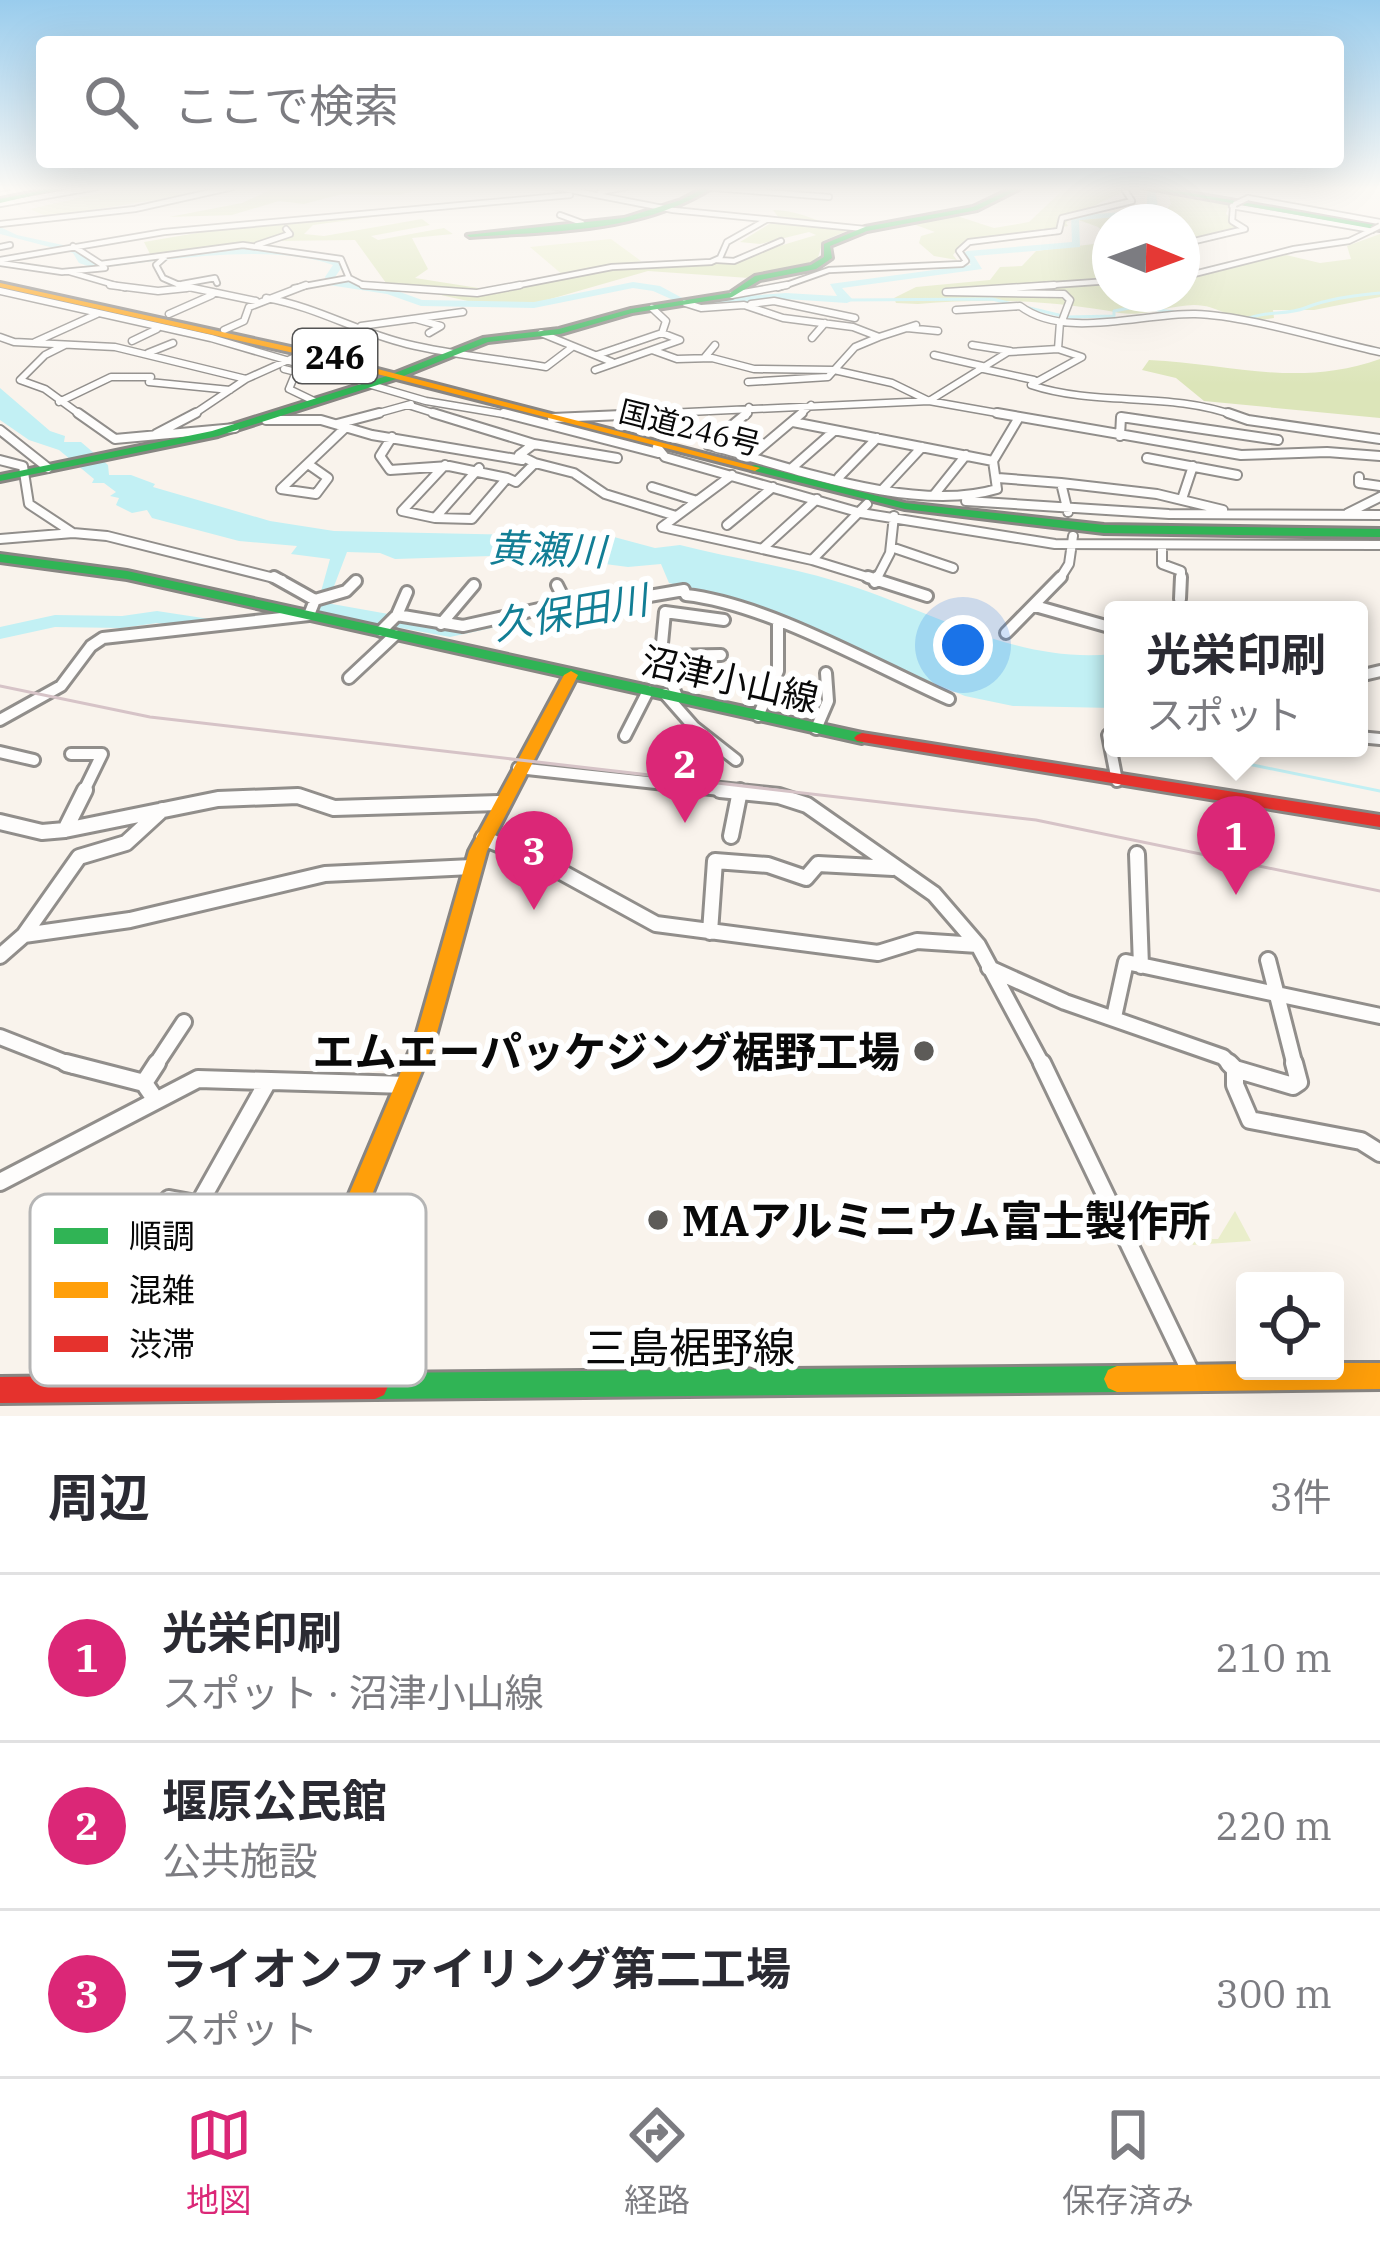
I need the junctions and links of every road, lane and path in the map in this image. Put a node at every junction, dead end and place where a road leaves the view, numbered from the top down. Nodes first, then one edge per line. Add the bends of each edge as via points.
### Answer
1 (83, 253) edge
2 (207, 253) edge
3 (301, 253) edge
4 (721, 253) edge
5 (753, 253) edge
6 (827, 253) edge
7 (961, 253) edge
8 (1286, 253) edge
9 (162, 260) junction
10 (717, 260) junction
11 (0, 261) edge
12 (62, 272) junction
13 (1200, 274) edge
14 (349, 278) junction
15 (1092, 282) edge
16 (217, 283) dead end
17 (0, 286) edge
18 (183, 286) junction
19 (215, 294) junction
20 (732, 295) junction
21 (263, 300) junction
22 (685, 303) junction
23 (854, 303) dead end
24 (748, 306) junction
25 (652, 308) junction
26 (956, 310) dead end
27 (93, 312) junction
28 (463, 312) dead end
29 (169, 314) dead end
30 (842, 315) junction
31 (855, 318) dead end
32 (1061, 321) junction
33 (401, 322) junction
34 (830, 323) junction
35 (916, 325) dead end
36 (358, 326) junction
37 (904, 327) junction
38 (158, 329) junction
39 (224, 330) junction
40 (938, 331) dead end
41 (429, 333) dead end
42 (541, 333) junction
43 (662, 333) junction
44 (201, 336) junction
45 (0, 337) edge
46 (879, 337) junction
47 (812, 338) dead end
48 (132, 341) dead end
49 (33, 343) junction
50 (172, 343) dead end
51 (65, 345) junction
52 (716, 345) dead end
53 (972, 345) dead end
54 (571, 348) junction
55 (1058, 349) junction
56 (652, 350) junction
57 (452, 352) junction
58 (1012, 352) junction
59 (1380, 352) edge
60 (304, 353) junction
61 (147, 354) junction
62 (934, 355) dead end
63 (594, 356) junction
64 (705, 357) junction
65 (615, 363) junction
66 (279, 365) junction
67 (981, 367) junction
68 (595, 370) dead end
69 (834, 370) junction
70 (398, 375) junction
71 (246, 379) junction
72 (1034, 380) junction
73 (748, 382) dead end
74 (369, 384) junction
75 (231, 390) junction
76 (426, 400) junction
77 (929, 400) junction
78 (314, 401) junction
79 (59, 402) junction
80 (408, 405) junction
81 (811, 405) junction
82 (749, 407) junction
83 (557, 417) junction
84 (1018, 419) junction
85 (793, 422) junction
86 (271, 424) junction
87 (1274, 425) junction
88 (341, 426) junction
89 (0, 430) edge
90 (834, 430) junction
91 (1120, 436) junction
92 (392, 437) junction
93 (877, 438) junction
94 (1380, 439) edge
95 (156, 440) junction
96 (1278, 440) junction
97 (534, 444) junction
98 (922, 447) junction
99 (658, 450) junction
100 (1292, 454) junction
101 (966, 455) junction
102 (751, 456) junction
103 (1380, 456) edge
104 (617, 458) dead end
105 (1147, 458) dead end
106 (0, 460) edge
107 (522, 460) junction
108 (993, 461) junction
109 (535, 463) junction
110 (308, 464) junction
111 (446, 464) junction
112 (1193, 466) junction
113 (794, 467) junction
114 (51, 468) junction
115 (479, 468) junction
116 (26, 473) junction
117 (731, 475) junction
118 (1237, 475) dead end
119 (839, 477) junction
120 (1359, 477) dead end
121 (0, 478) edge
122 (507, 478) junction
123 (998, 478) junction
124 (1061, 483) junction
125 (1380, 486) edge
126 (652, 487) dead end
127 (773, 487) junction
128 (884, 488) junction
129 (934, 495) junction
130 (1380, 497) edge
131 (1182, 499) junction
132 (697, 500) junction
133 (817, 500) junction
134 (964, 504) junction
135 (864, 508) junction
136 (1068, 511) junction
137 (899, 512) junction
138 (1233, 514) junction
139 (1345, 515) junction
140 (676, 516) junction
141 (435, 518) junction
142 (727, 525) dead end
143 (1280, 529) junction
144 (1380, 530) edge
145 (74, 533) junction
146 (0, 539) edge
147 (1074, 541) junction
148 (1162, 546) junction
149 (891, 547) junction
150 (762, 549) junction
151 (0, 558) edge
152 (812, 560) junction
153 (953, 568) dead end
154 (356, 581) dead end
155 (875, 582) junction
156 (474, 585) dead end
157 (557, 585) dead end
158 (407, 592) dead end
159 (927, 596) dead end
160 (1180, 599) dead end
161 (566, 603) junction
162 (314, 605) junction
163 (1035, 605) junction
164 (276, 610) junction
165 (724, 620) dead end
166 (267, 624) junction
167 (441, 624) junction
168 (778, 624) junction
169 (392, 625) junction
170 (1104, 625) edge
171 (1006, 633) dead end
172 (721, 655) dead end
173 (662, 656) junction
174 (826, 673) dead end
175 (571, 674) junction
176 (349, 678) dead end
177 (663, 694) junction
178 (949, 698) dead end
179 (758, 716) junction
180 (0, 720) edge
181 (816, 729) junction
182 (625, 736) dead end
183 (0, 752) edge
184 (71, 754) dead end
185 (1112, 757) edge
186 (34, 760) dead end
187 (736, 760) dead end
188 (518, 768) junction
189 (1117, 781) junction
190 (740, 791) junction
191 (499, 802) junction
192 (162, 810) junction
193 (1380, 821) edge
194 (0, 822) edge
195 (83, 827) junction
196 (65, 830) junction
197 (731, 836) dead end
198 (484, 838) junction
199 (1137, 854) dead end
200 (80, 857) junction
201 (472, 867) junction
202 (896, 868) junction
203 (710, 932) junction
204 (24, 934) junction
205 (978, 945) junction
206 (0, 956) edge
207 (1268, 960) dead end
208 (1141, 965) junction
209 (989, 968) junction
210 (1273, 992) junction
211 (1380, 1016) edge
212 (1114, 1017) junction
213 (184, 1022) dead end
214 (0, 1036) edge
215 (1235, 1070) junction
216 (268, 1081) junction
217 (145, 1083) junction
218 (407, 1085) junction
219 (155, 1099) junction
220 (1380, 1154) edge
221 (0, 1181) edge
222 (205, 1194) edge
223 (361, 1194) edge
224 (1380, 1376) edge
225 (1193, 1377) junction
226 (426, 1385) edge
227 (292, 1386) edge
228 (0, 1390) edge

1 - 9 street via 101,264
2 - 9 street
3 - 14 street via 341,259
4 - 10 street
5 - 10 street
6 - 20 main road via 820,265 758,278
7 - 20 street via 962,264 829,270
8 - 13 street
9 - 12 street
9 - 18 street via 163,278
10 - 14 street via 612,267 477,293 372,287
11 - 12 street
12 - 18 street via 162,293
14 - 21 street via 302,283
15 - 32 street via 946,292 1064,294 1070,300
16 - 18 street
17 - 27 street
17 - 39 main road, 国道246号 / 246
17 - 60 main road, 国道246号 / 246
18 - 19 street
19 - 21 street
19 - 29 street
20 - 22 main road
21 - 36 street
21 - 39 street
22 - 24 street
22 - 25 main road
23 - 30 street
24 - 30 street via 774,301
24 - 34 street
25 - 42 main road
25 - 43 street via 666,321
26 - 32 street via 1020,306
27 - 38 street
27 - 44 street
27 - 49 street
28 - 33 street
30 - 31 street
30 - 34 street
32 - 55 street
32 - 59 street via 1199,314
33 - 36 street
33 - 41 street via 441,326
34 - 46 street
34 - 47 street
35 - 37 street
36 - 57 street
37 - 40 street
37 - 46 street
38 - 44 street
38 - 48 street
39 - 70 main road, 国道246号 / 246
42 - 54 street
42 - 57 main road
43 - 56 street via 680,340
43 - 63 street
44 - 66 street
45 - 49 street
46 - 69 street via 855,347
49 - 51 street
50 - 61 street
51 - 61 street
51 - 79 street via 20,380
52 - 64 street
53 - 58 street
54 - 57 street via 546,367
54 - 63 street
55 - 58 street
55 - 72 street via 1082,357
56 - 64 street
56 - 65 street
57 - 70 main road
58 - 67 street
60 - 66 street
60 - 70 main road, 国道246号 / 246
61 - 71 street
62 - 67 street
63 - 65 street
64 - 69 street via 754,369
65 - 68 street
66 - 71 street
66 - 74 street
66 - 78 street via 296,372 289,389
67 - 72 street
67 - 77 street
69 - 73 street via 821,379
69 - 77 street
70 - 74 main road
70 - 83 main road, 国道246号 / 246
71 - 75 street
72 - 87 street via 1067,397 1210,406
74 - 76 street
74 - 78 main road
75 - 79 street via 111,377
75 - 95 street
76 - 80 street
76 - 99 street
77 - 81 street
77 - 84 street
78 - 86 main road
79 - 95 street via 115,439
80 - 88 street
80 - 97 street
81 - 82 street
81 - 85 street
82 - 83 street
82 - 102 street via 708,446
83 - 99 main road, 国道246号 / 246
83 - 134 main road, 国道246号 / 246 via 833,485
84 - 91 street
84 - 108 street
85 - 90 street
85 - 102 street
86 - 88 street via 312,418
86 - 95 main road
87 - 94 street
87 - 96 street
88 - 92 street
88 - 110 street
89 - 114 street
90 - 93 street
90 - 113 street
91 - 96 street via 1121,417
91 - 100 street via 1241,455
92 - 107 street
92 - 111 street via 380,456 390,470
93 - 98 street
93 - 119 street
95 - 114 main road
96 - 100 street
97 - 104 street
97 - 107 street
98 - 101 street
98 - 128 street
99 - 117 street
99 - 137 main road, 国道246号 / 246
100 - 103 street
101 - 108 street
101 - 129 street
102 - 113 street
105 - 112 street
106 - 116 street
107 - 109 street
108 - 123 street
109 - 122 street via 516,482
109 - 140 street
110 - 110 street via 286,481 281,489 316,494 328,478
111 - 115 street
111 - 141 street via 402,511
112 - 118 street
112 - 131 street
113 - 119 street
114 - 116 main road
115 - 122 street
115 - 141 street
116 - 121 main road
116 - 145 street via 32,508
117 - 127 street
117 - 132 street
119 - 128 street
120 - 125 street
122 - 141 street via 472,519
123 - 124 street
123 - 134 street via 991,494
124 - 131 street
124 - 136 street
126 - 132 street
127 - 133 street
127 - 142 street
128 - 129 street
129 - 134 street
130 - 139 street
131 - 138 street
132 - 140 street
133 - 135 street
133 - 150 street
134 - 136 street
134 - 143 main road, 国道246号 / 246 via 1101,522
134 - 144 main road
135 - 137 street
135 - 152 street
136 - 138 street
137 - 143 main road, 国道246号 / 246 via 1104,529
137 - 144 main road via 1097,535
137 - 147 street
137 - 149 street
138 - 139 street
139 - 144 street
140 - 150 street via 662,527
143 - 144 main road, 国道246号 / 246
144 - 148 street
145 - 146 street
145 - 162 street via 271,576
147 - 148 street
147 - 163 street via 1060,578
148 - 160 street via 1162,564 1181,571
149 - 153 street
149 - 155 street
150 - 152 street
151 - 164 main road, 沼津小山線 via 127,575
152 - 155 street
154 - 162 street
155 - 159 street
156 - 167 street
157 - 161 street
158 - 169 street
161 - 167 street via 480,624
161 - 168 street via 685,592
162 - 164 main road, 沼津小山線
162 - 166 street
162 - 169 main road, 沼津小山線
163 - 170 street
163 - 171 street
164 - 166 street
165 - 173 street via 665,612
166 - 180 street via 103,638 61,686
167 - 169 street
168 - 178 street
168 - 179 street via 778,671
169 - 175 main road, 沼津小山線
169 - 176 street
172 - 173 street
173 - 177 street
174 - 181 street via 829,700
175 - 177 main road, 沼津小山線
175 - 188 main road
177 - 179 main road, 沼津小山線
177 - 182 street
177 - 187 street
179 - 181 main road, 沼津小山線
181 - 189 main road, 沼津小山線
183 - 186 street
184 - 196 street via 102,754
185 - 189 street
188 - 190 street
188 - 191 main road
189 - 193 main road, 沼津小山線
190 - 197 street
190 - 202 street via 807,805
191 - 192 street via 334,808 298,796
191 - 198 main road
192 - 195 street
192 - 200 street via 115,851
194 - 196 street
195 - 196 street
195 - 200 street
198 - 201 main road
198 - 203 street via 640,918
199 - 208 street
200 - 204 street
201 - 204 street via 312,877 75,933
201 - 218 main road
202 - 203 street via 818,864 806,878 715,861
202 - 205 street via 934,894
203 - 205 street via 878,953 917,941
204 - 206 street
205 - 209 street
207 - 210 street
208 - 210 street
208 - 212 street via 1126,962
209 - 212 street
209 - 225 street via 1071,1117
210 - 211 street
210 - 215 street via 1299,1082
212 - 215 street
213 - 217 street
214 - 217 street via 87,1071
215 - 220 street via 1250,1120 1361,1141
216 - 218 street
216 - 219 street via 198,1079
216 - 222 street
217 - 219 street
218 - 223 main road
219 - 221 street
224 - 225 main road, 三島裾野線
225 - 226 main road, 三島裾野線
227 - 228 main road, 三島裾野線

